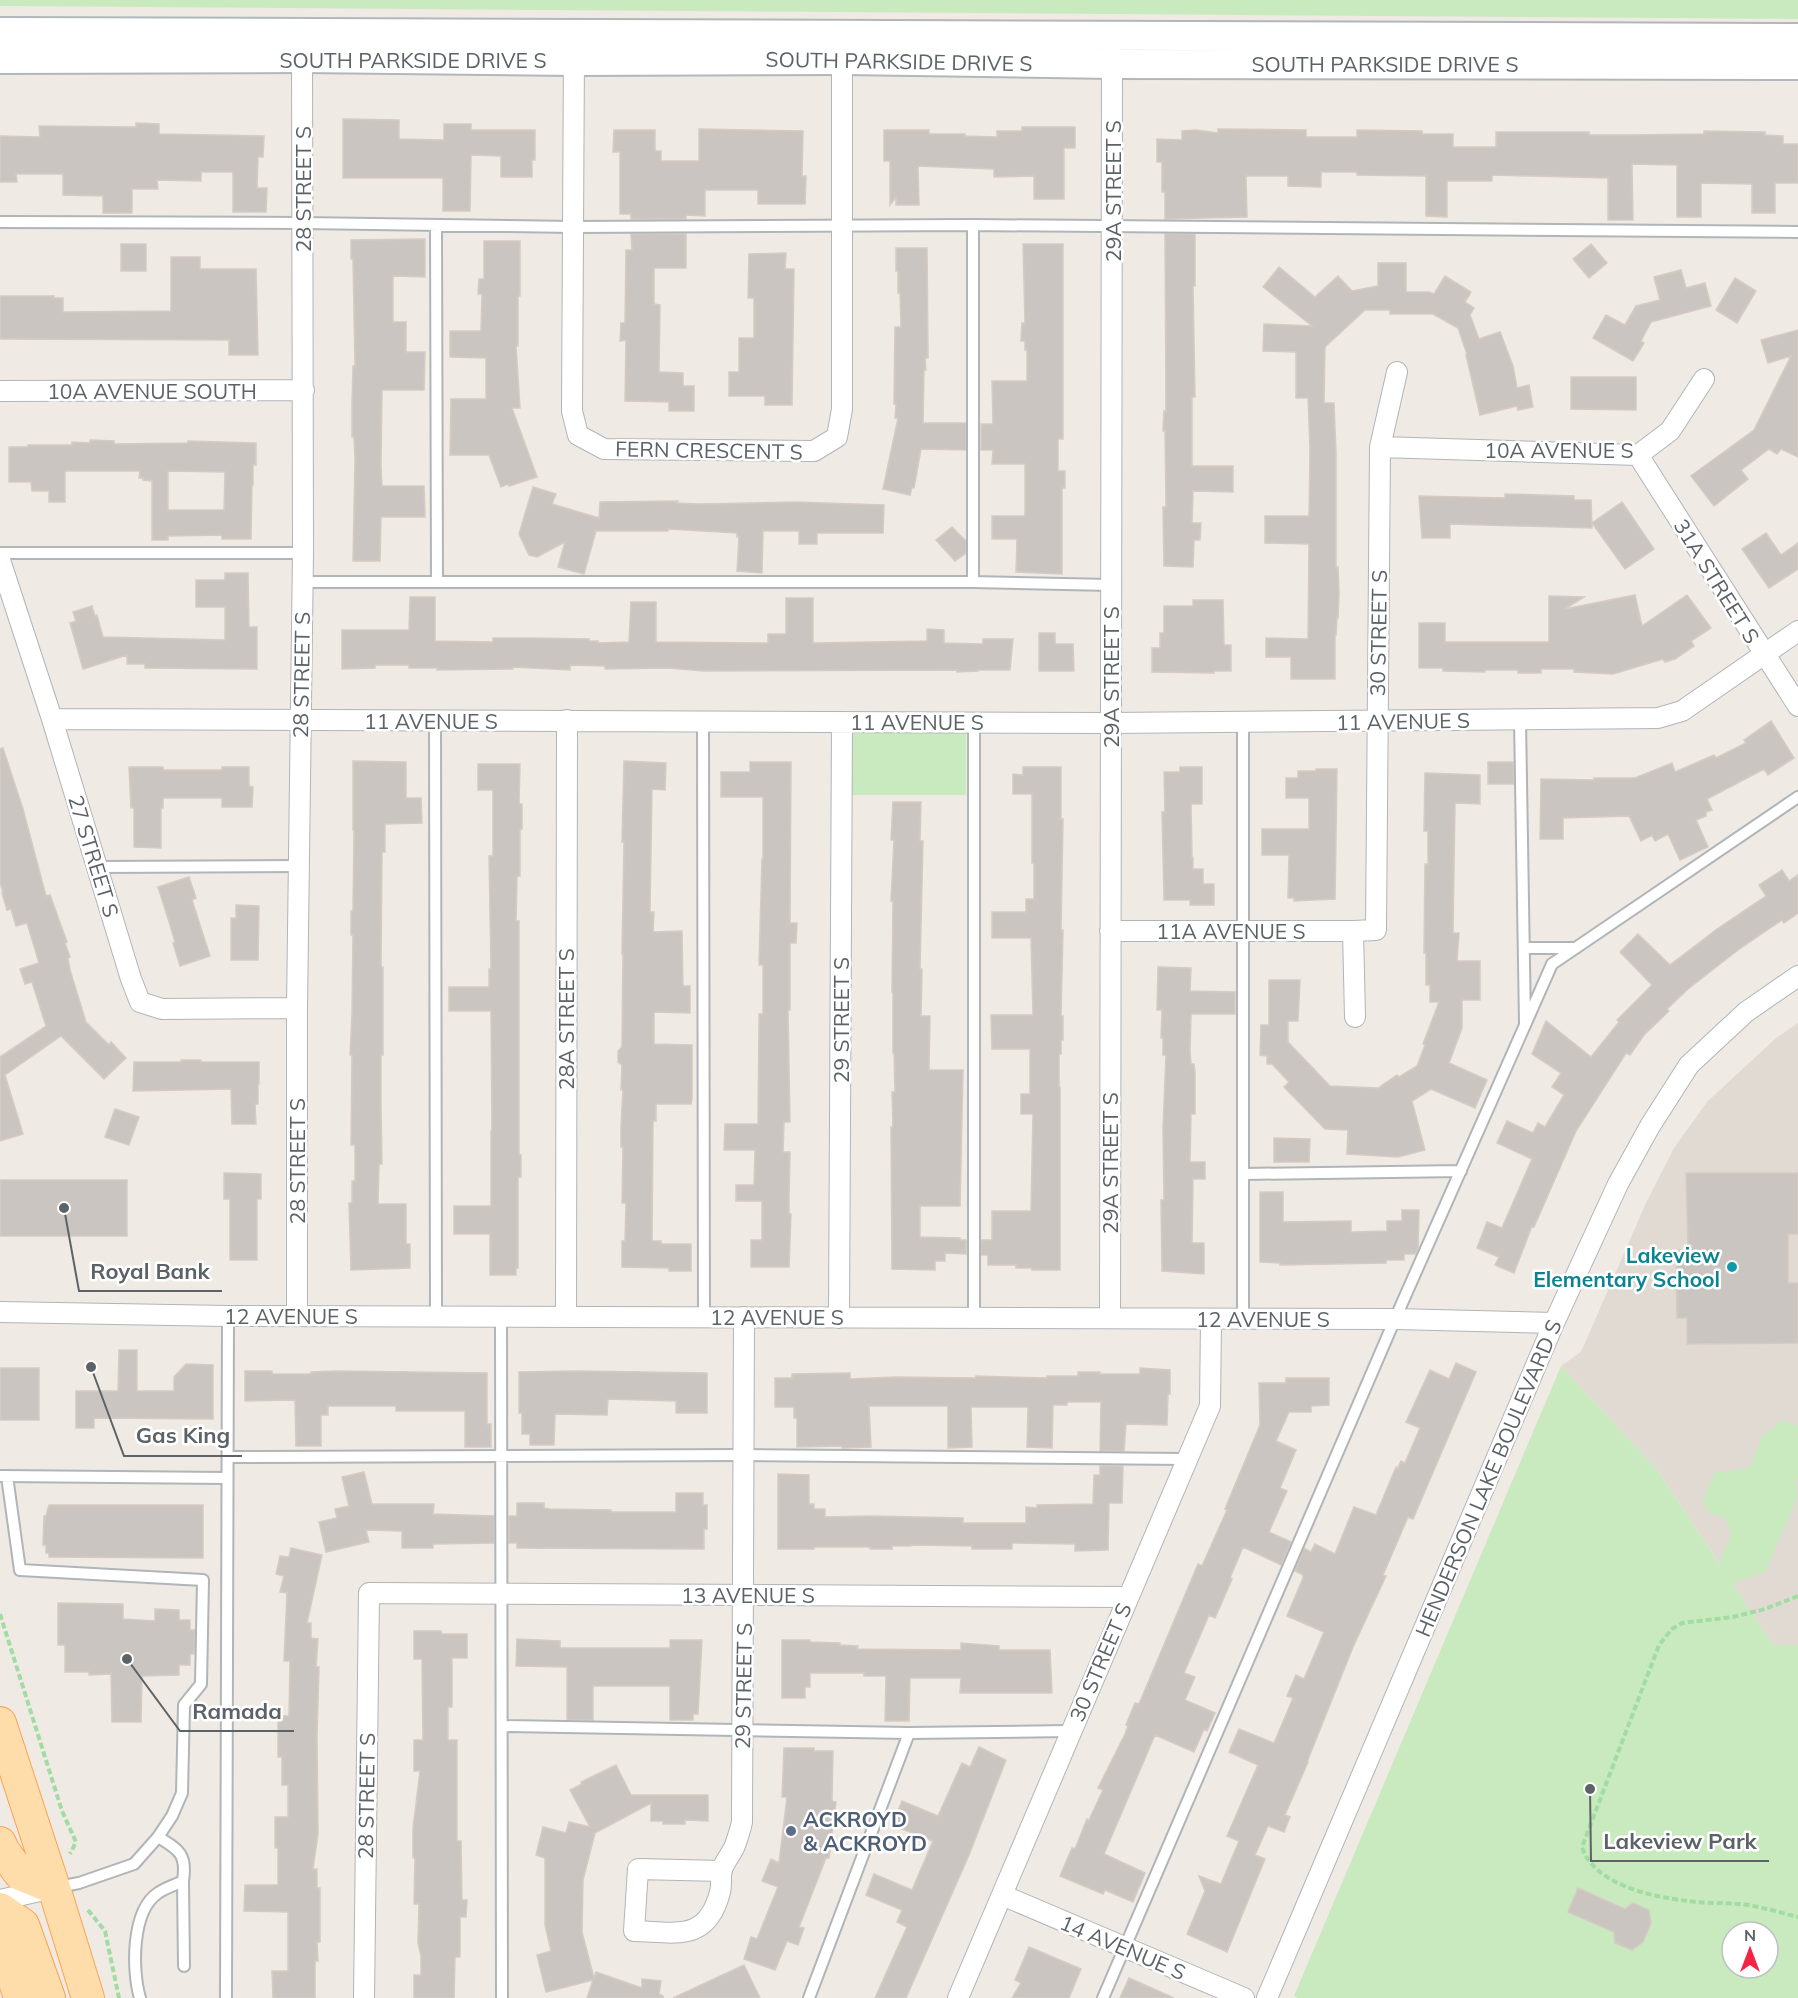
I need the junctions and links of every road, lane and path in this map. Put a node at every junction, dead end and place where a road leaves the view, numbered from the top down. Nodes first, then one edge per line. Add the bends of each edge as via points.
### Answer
1 (0, 32) edge
2 (1112, 36) junction
3 (1798, 38) edge
4 (302, 46) junction
5 (842, 47) junction
6 (574, 48) junction
7 (0, 59) edge
8 (1112, 64) junction
9 (1798, 65) edge
10 (0, 222) edge
11 (303, 223) junction
12 (843, 225) junction
13 (973, 225) junction
14 (435, 226) junction
15 (1113, 226) junction
16 (573, 227) junction
17 (1798, 232) edge
18 (1397, 372) dead end
19 (1704, 379) dead end
20 (304, 390) junction
21 (0, 391) edge
22 (1380, 447) junction
23 (1638, 455) junction
24 (0, 553) edge
25 (303, 553) junction
26 (0, 560) edge
27 (303, 582) junction
28 (437, 582) junction
29 (973, 582) junction
30 (1111, 585) junction
31 (1798, 631) edge
32 (1764, 654) junction
33 (1798, 706) edge
34 (52, 719) junction
35 (435, 720) junction
36 (567, 720) junction
37 (1520, 720) junction
38 (301, 721) junction
39 (703, 721) junction
40 (842, 722) junction
41 (1377, 722) junction
42 (974, 723) junction
43 (1111, 723) junction
44 (1244, 723) junction
45 (1798, 797) edge
46 (299, 866) junction
47 (97, 867) junction
48 (1110, 931) junction
49 (1353, 931) junction
50 (1242, 932) junction
51 (1524, 948) junction
52 (1576, 948) junction
53 (1798, 976) edge
54 (297, 1008) junction
55 (1355, 1017) dead end
56 (1525, 1026) junction
57 (1461, 1172) junction
58 (1243, 1174) junction
59 (0, 1312) edge
60 (228, 1316) junction
61 (297, 1316) junction
62 (436, 1317) junction
63 (501, 1317) junction
64 (566, 1317) junction
65 (704, 1317) junction
66 (744, 1317) junction
67 (839, 1318) junction
68 (974, 1318) junction
69 (1110, 1318) junction
70 (1211, 1319) junction
71 (1244, 1319) junction
72 (1395, 1319) junction
73 (1554, 1323) junction
74 (744, 1455) junction
75 (501, 1456) junction
76 (228, 1457) junction
77 (1187, 1459) junction
78 (4, 1476) edge
79 (227, 1478) junction
80 (369, 1593) joint
81 (501, 1594) junction
82 (744, 1595) junction
83 (1798, 1596) edge
84 (1127, 1597) junction
85 (0, 1614) edge
86 (0, 1723) edge
87 (501, 1726) junction
88 (743, 1729) junction
89 (1071, 1731) junction
90 (909, 1733) junction
91 (158, 1838) junction
92 (0, 1842) edge
93 (70, 1855) dead end
94 (722, 1871) junction
95 (183, 1881) junction
96 (54, 1888) junction
97 (1002, 1895) junction
98 (0, 1900) edge
99 (0, 1909) edge
100 (88, 1910) dead end
101 (1798, 1917) edge
102 (0, 1933) edge
103 (1125, 1947) junction
104 (184, 1966) dead end
105 (20, 1998) edge
106 (49, 1998) edge
107 (88, 1998) edge
108 (120, 1998) edge
109 (140, 1998) edge
110 (226, 1998) edge
111 (364, 1998) edge
112 (502, 1998) edge
113 (809, 1998) edge
114 (958, 1998) edge
115 (1103, 1998) edge
116 (1244, 1998) edge
117 (1267, 1998) edge

1 - 4 main road, SOUTH PARKSIDE DRIVE S
2 - 3 main road, SOUTH PARKSIDE DRIVE S
2 - 5 main road, SOUTH PARKSIDE DRIVE S
2 - 8 street, 29A STREET S
4 - 6 main road, SOUTH PARKSIDE DRIVE S
4 - 7 main road, SOUTH PARKSIDE DRIVE S
4 - 11 street, 28 STREET S
5 - 6 main road, SOUTH PARKSIDE DRIVE S
5 - 8 main road, SOUTH PARKSIDE DRIVE S
5 - 12 street, FERN CRESCENT S
6 - 16 street, FERN CRESCENT S
8 - 9 main road, SOUTH PARKSIDE DRIVE S
8 - 15 street, 29A STREET S
10 - 11 lane
11 - 14 lane
11 - 20 street, 28 STREET S
12 - 13 lane
12 - 16 lane
12 - 16 street, FERN CRESCENT S via 842,409 837,437 813,451 604,448 578,435 572,411
13 - 15 lane
13 - 29 lane
14 - 16 lane
14 - 28 lane
15 - 17 lane
15 - 30 street, 29A STREET S
18 - 22 street, 30 STREET S
19 - 23 street, 10A AVENUE S via 1670,431
20 - 21 street, 10A AVENUE SOUTH
20 - 25 street, 28 STREET S
22 - 23 street, 10A AVENUE S
22 - 41 street, 30 STREET S
23 - 32 street, 31A STREET S
24 - 25 lane
25 - 27 street, 28 STREET S
26 - 34 street, 27 STREET S
27 - 28 lane
27 - 38 street, 28 STREET S
28 - 29 lane
29 - 30 lane
30 - 43 street, 29A STREET S
31 - 32 street, 11 AVENUE S
32 - 33 street, 31A STREET S
32 - 37 street, 11 AVENUE S via 1682,711 1658,718
34 - 38 street, 11 AVENUE S
34 - 47 street, 27 STREET S
35 - 36 street, 11 AVENUE S
35 - 38 street, 11 AVENUE S
35 - 62 lane
36 - 39 street, 11 AVENUE S
36 - 64 street, 28A STREET S
37 - 41 street, 11 AVENUE S
37 - 51 lane
38 - 46 street, 28 STREET S
39 - 40 street, 11 AVENUE S
39 - 65 lane
40 - 42 street, 11 AVENUE S
40 - 67 street, 29 STREET S
41 - 44 street, 11 AVENUE S
41 - 49 street, 30 STREET S via 1376,930
42 - 43 street, 11 AVENUE S
42 - 68 lane
43 - 44 street, 11 AVENUE S
43 - 48 street, 29A STREET S
44 - 50 lane
45 - 52 lane
46 - 47 lane
46 - 54 street, 28 STREET S
47 - 54 street, 27 STREET S via 140,1002 162,1009
48 - 50 street, 11A AVENUE S
48 - 69 street, 29A STREET S
49 - 50 street, 11A AVENUE S
49 - 55 street
50 - 58 lane
51 - 52 lane
51 - 56 lane
52 - 56 lane via 1552,964
53 - 73 street, HENDERSON LAKE BOULEVARD S via 1746,1012 1689,1065 1618,1184
54 - 61 street, 28 STREET S
56 - 57 lane
57 - 58 lane
57 - 72 lane
58 - 71 lane
59 - 60 street, 12 AVENUE S
60 - 61 street, 12 AVENUE S
60 - 76 lane
61 - 62 street, 12 AVENUE S
62 - 63 street, 12 AVENUE S
63 - 64 street, 12 AVENUE S
63 - 75 lane
64 - 65 street, 12 AVENUE S
65 - 66 street, 12 AVENUE S
66 - 67 street, 12 AVENUE S
66 - 74 street, 29 STREET S
67 - 68 street, 12 AVENUE S
68 - 69 street, 12 AVENUE S
69 - 70 street, 12 AVENUE S
70 - 71 street, 12 AVENUE S
70 - 77 street, 30 STREET S via 1210,1406
71 - 72 street, 12 AVENUE S
72 - 73 street, 12 AVENUE S
72 - 103 lane
73 - 117 street, HENDERSON LAKE BOULEVARD S
74 - 75 lane
74 - 77 lane
74 - 82 street, 29 STREET S
75 - 76 lane
75 - 81 lane
76 - 79 lane
77 - 84 street, 30 STREET S
78 - 79 lane
78 - 91 lane via 20,1570 203,1580 201,1684 184,1704 182,1793
79 - 110 lane
80 - 81 street, 13 AVENUE S
80 - 111 street, 28 STREET S
81 - 82 street, 13 AVENUE S
81 - 87 lane
82 - 84 street, 13 AVENUE S
82 - 88 street, 29 STREET S
83 - 101 path via 1732,1617 1682,1623 1665,1636 1582,1847 1596,1870 1608,1879 1641,1891 1687,1901 1748,1905
84 - 89 street, 30 STREET S
85 - 93 path via 62,1811 76,1842
86 - 96 main road
87 - 88 lane
87 - 112 lane
88 - 90 lane
88 - 94 street, 29 STREET S via 742,1821
89 - 90 lane
89 - 97 street, 30 STREET S
90 - 113 lane
91 - 95 lane via 183,1856
91 - 96 lane via 134,1864
92 - 96 main road via 20,1874
94 - 94 street, 29 STREET S via 638,1869 634,1931 695,1930 716,1904
95 - 104 lane
95 - 109 lane via 156,1894 140,1917 134,1958
96 - 98 street
96 - 107 main road
97 - 103 street, 14 AVENUE S
97 - 114 street, 30 STREET S
99 - 106 main road via 23,1925
100 - 108 path via 105,1931
102 - 105 main road
103 - 115 lane
103 - 116 street, 14 AVENUE S

